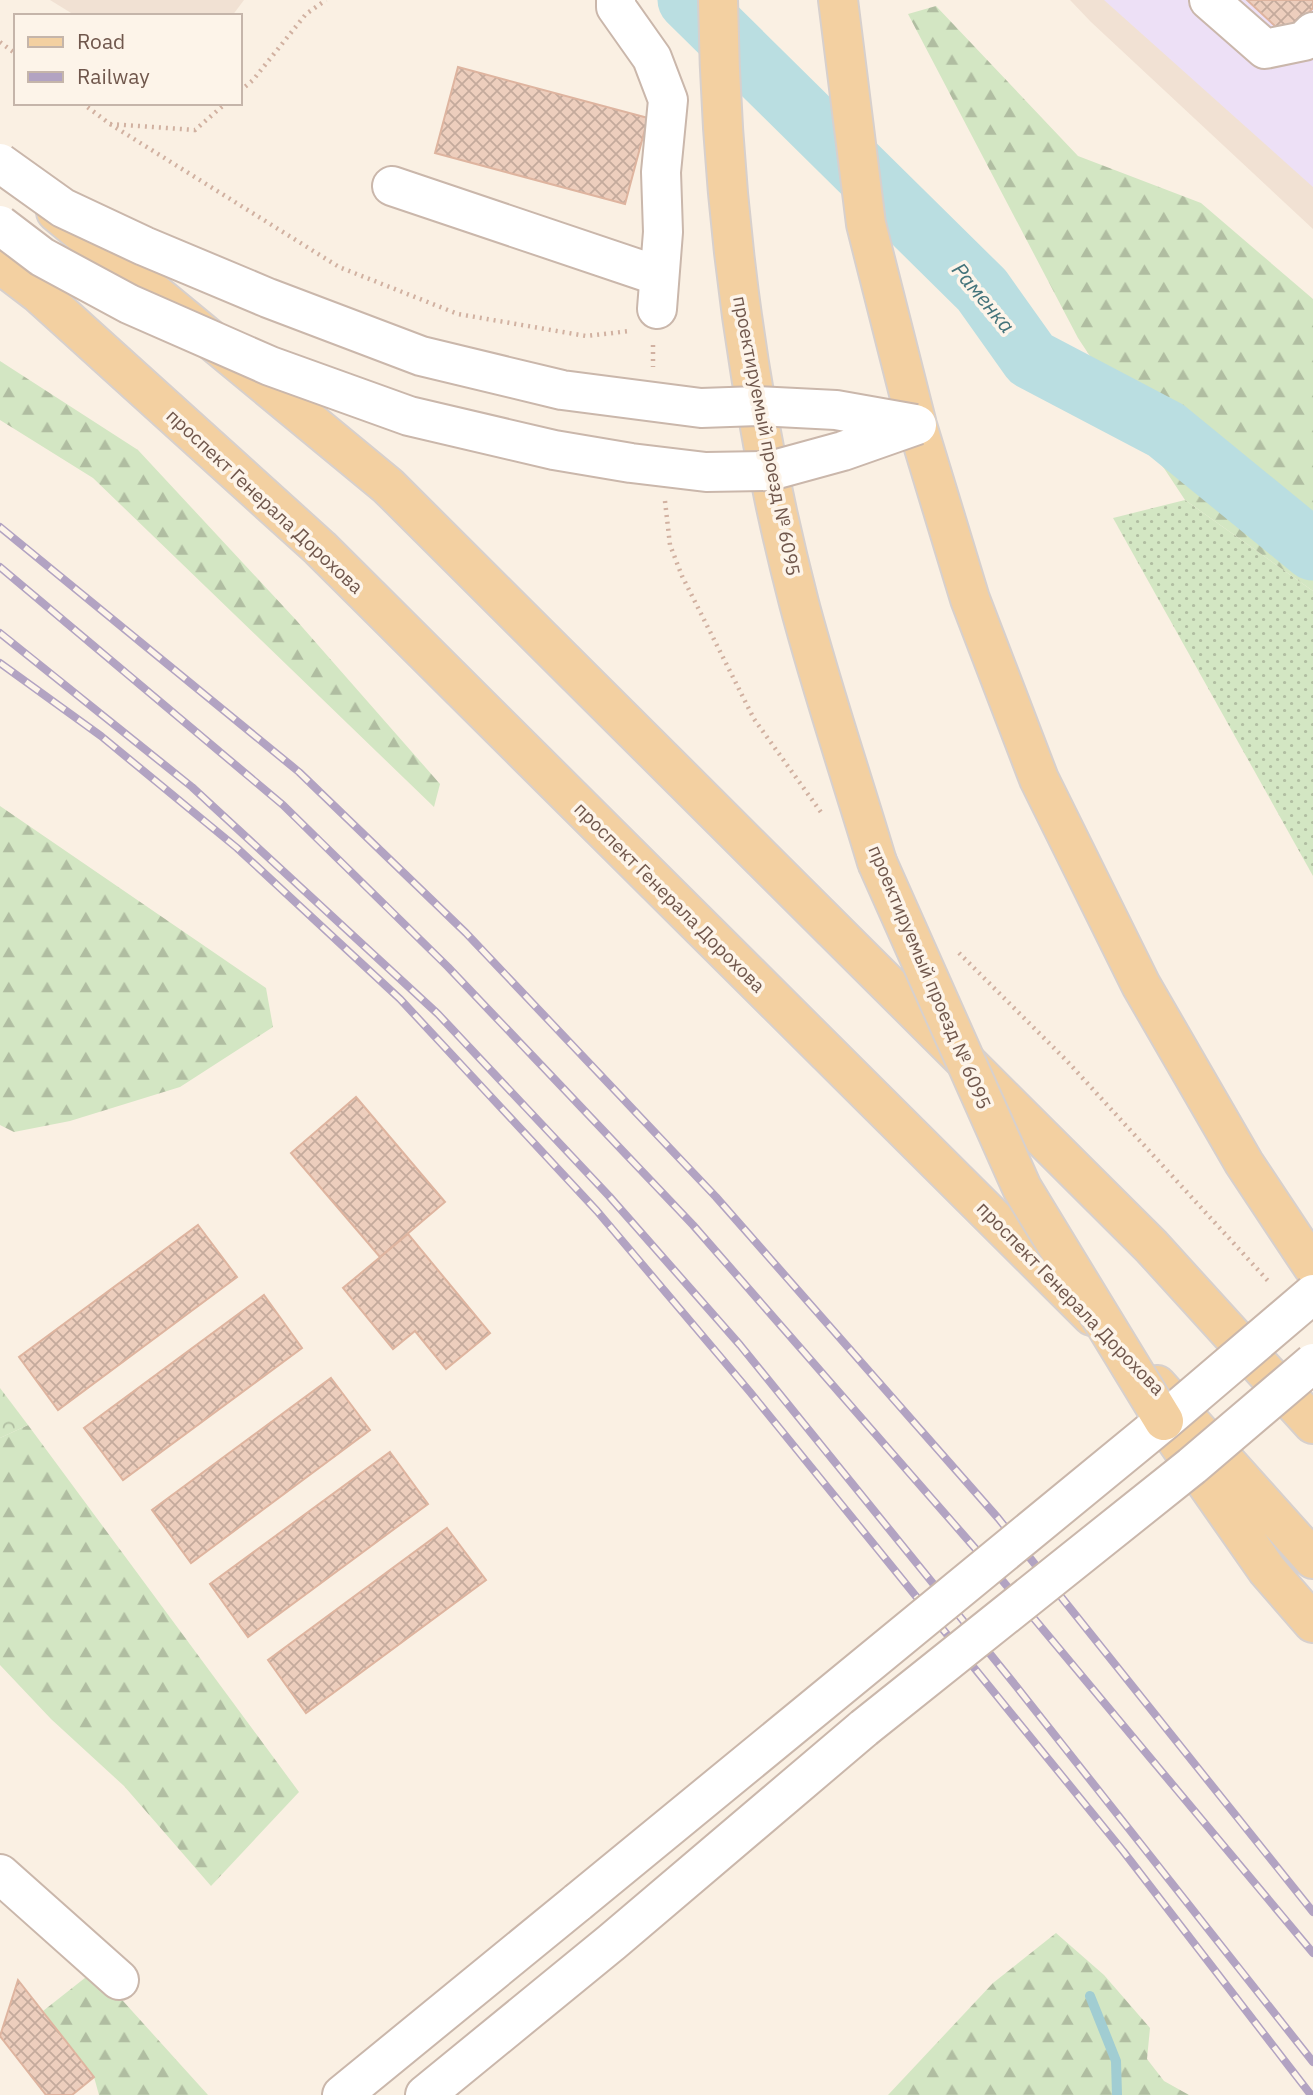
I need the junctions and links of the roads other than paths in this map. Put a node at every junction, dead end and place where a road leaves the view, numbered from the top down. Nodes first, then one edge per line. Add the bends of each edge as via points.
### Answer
1 (616, 0) edge
2 (718, 0) edge
3 (838, 0) edge
4 (1209, 0) edge
5 (1313, 32) edge
6 (0, 164) edge
7 (392, 186) dead end
8 (0, 225) edge
9 (0, 264) edge
10 (758, 406) junction
11 (917, 425) junction
12 (770, 471) junction
13 (1313, 1267) edge
14 (1313, 1294) edge
15 (1313, 1363) edge
16 (1164, 1421) junction
17 (1313, 1424) edge
18 (1192, 1465) junction
19 (1313, 1559) edge
20 (1313, 1623) edge
21 (0, 1874) edge
22 (119, 1980) dead end
23 (342, 2095) edge
24 (425, 2095) edge

1 - 7 street via 652,58 668,100 661,172 663,232 652,305
2 - 10 main road, проектируемый проезд № 6095 via 731,237
3 - 11 main road via 866,224
4 - 5 street via 1265,49 1304,41
6 - 10 street, bridge via 62,208 144,246 421,356 562,390 701,408
6 - 17 main road via 388,486 1151,1246
8 - 12 street, bridge via 42,257 129,304 270,366 409,416 631,463 706,472
9 - 19 main road, проспект Генерала Дорохова via 38,293 329,558 1112,1335
10 - 11 street, bridge via 836,410
10 - 12 main road, проектируемый проезд № 6095
11 - 12 street, bridge
11 - 13 main road via 970,599 1039,779 1140,985 1244,1163
12 - 16 main road, проектируемый проезд № 6095, bridge via 799,603 877,862 1022,1188
14 - 16 street, bridge
15 - 18 street, bridge
16 - 18 main road, проектируемый проезд № 6095
16 - 23 street, bridge
18 - 20 main road, проектируемый проезд № 6095 via 1267,1570
18 - 24 street, bridge via 864,1728
21 - 22 street

